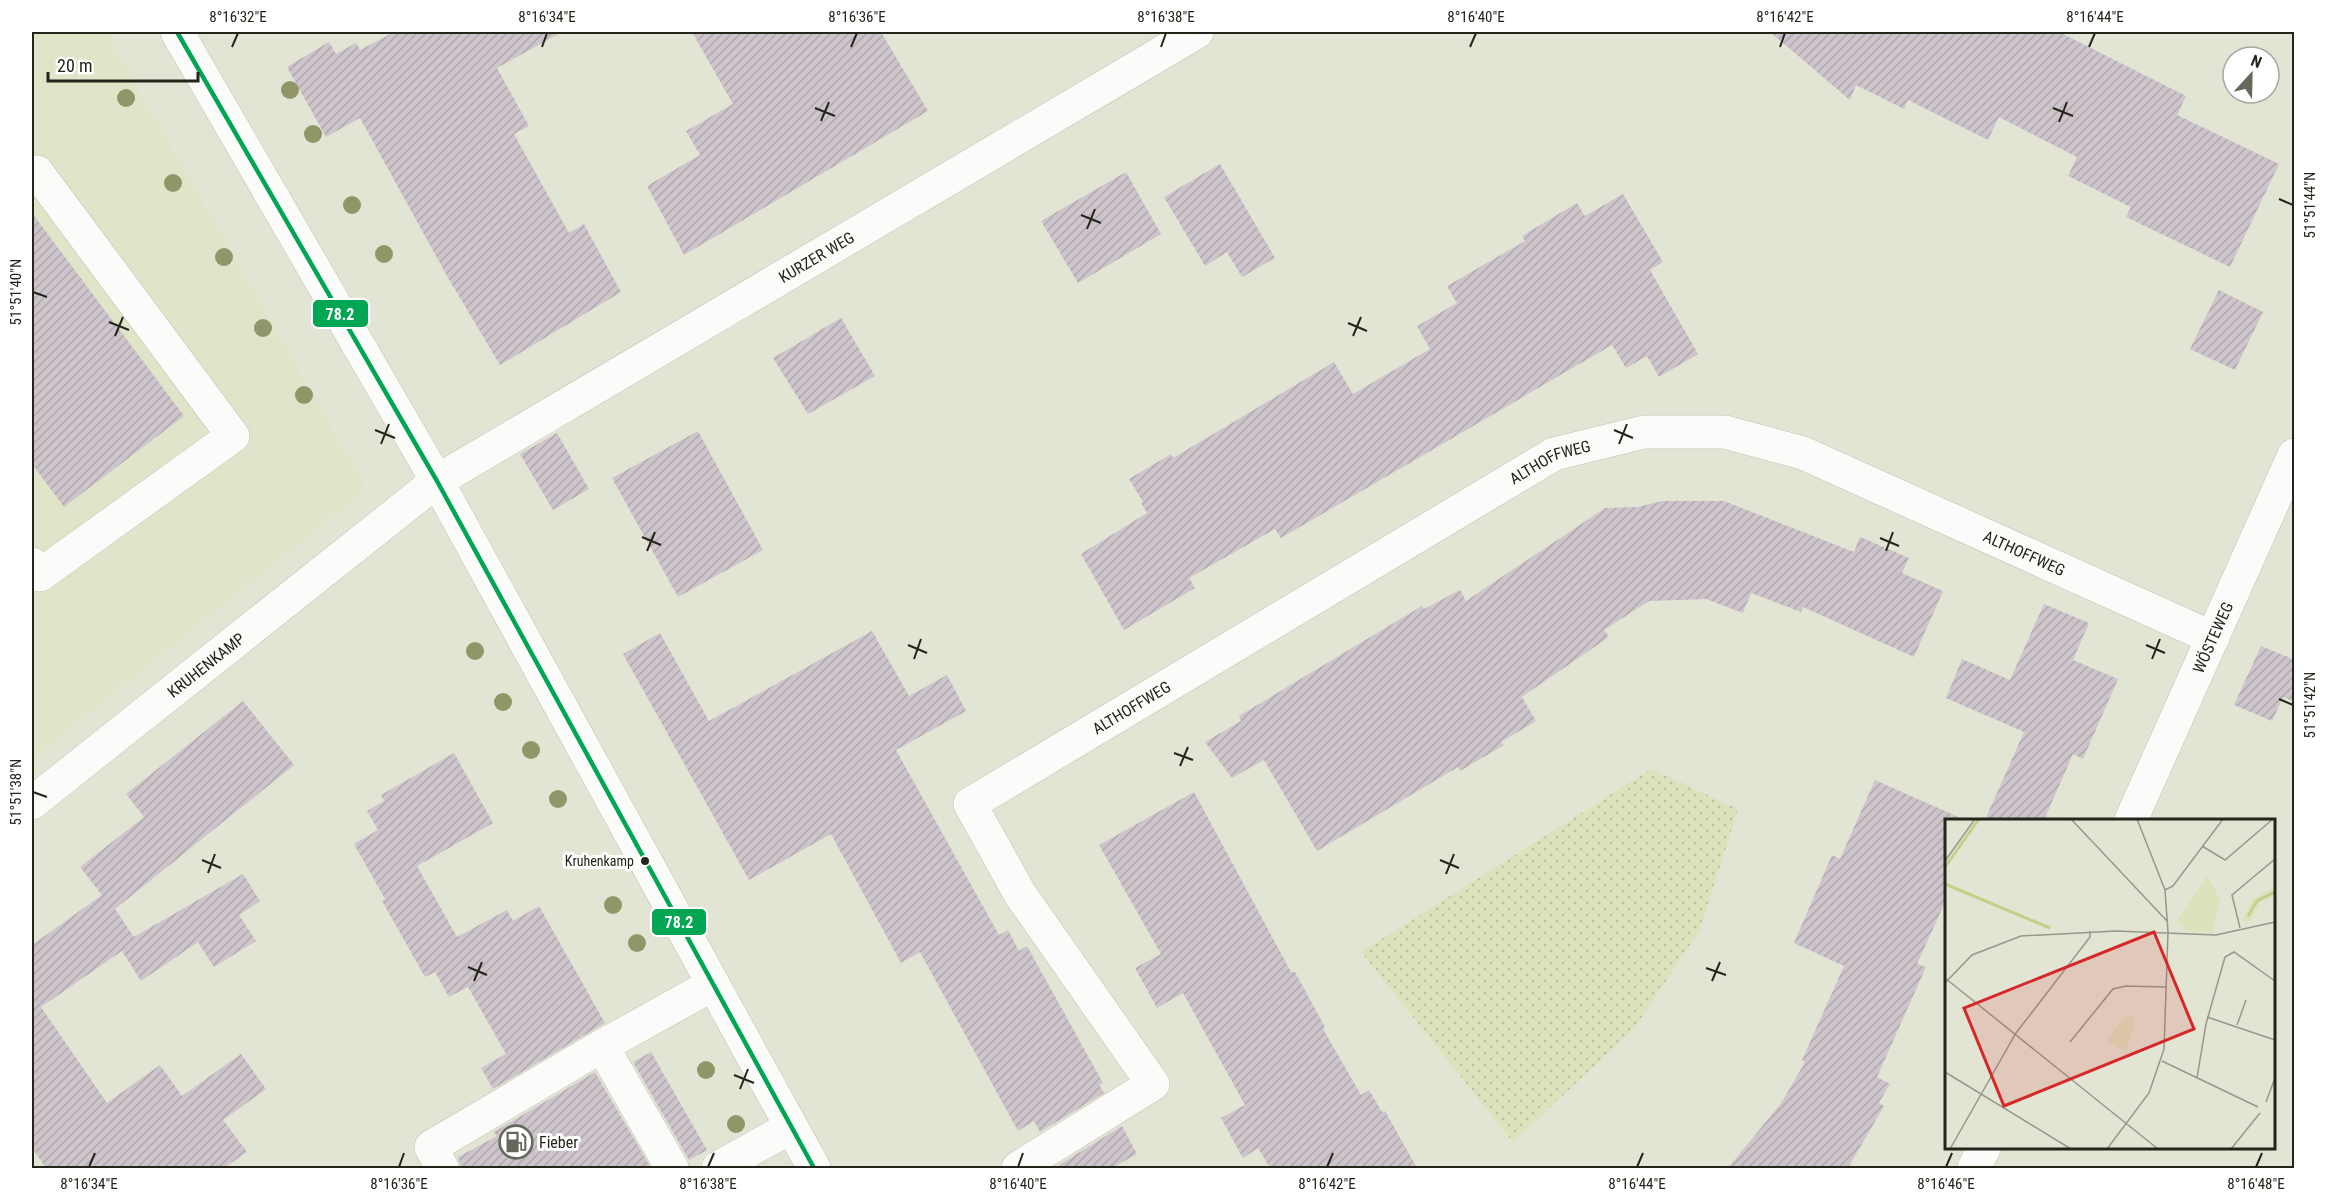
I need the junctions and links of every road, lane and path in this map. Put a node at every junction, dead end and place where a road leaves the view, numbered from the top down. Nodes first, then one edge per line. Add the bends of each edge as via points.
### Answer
1 (177, 32) edge
2 (1197, 32) edge
3 (32, 176) edge
4 (2295, 455) edge
5 (437, 481) junction
6 (32, 564) edge
7 (2213, 638) junction
8 (32, 803) edge
9 (2131, 819) edge
10 (712, 985) junction
11 (602, 1046) junction
12 (792, 1127) junction
13 (1984, 1149) edge
14 (442, 1168) edge
15 (672, 1168) edge
16 (718, 1168) edge
17 (814, 1168) edge
18 (1018, 1168) edge
19 (1974, 1168) edge

1 - 5 street
2 - 5 street, KURZER WEG
3 - 6 street via 37,172 233,436 40,576
4 - 7 street, WÖSTEWEG
5 - 8 street, KRUHENKAMP
5 - 10 street
7 - 9 street, WÖSTEWEG
7 - 18 street, ALTHOFFWEG via 1803,453 1725,432 1644,432 1554,454 970,804 1020,894 1154,1084
10 - 11 street
10 - 12 street
11 - 14 street via 431,1147
11 - 15 street
12 - 16 street
12 - 17 street
13 - 19 street

